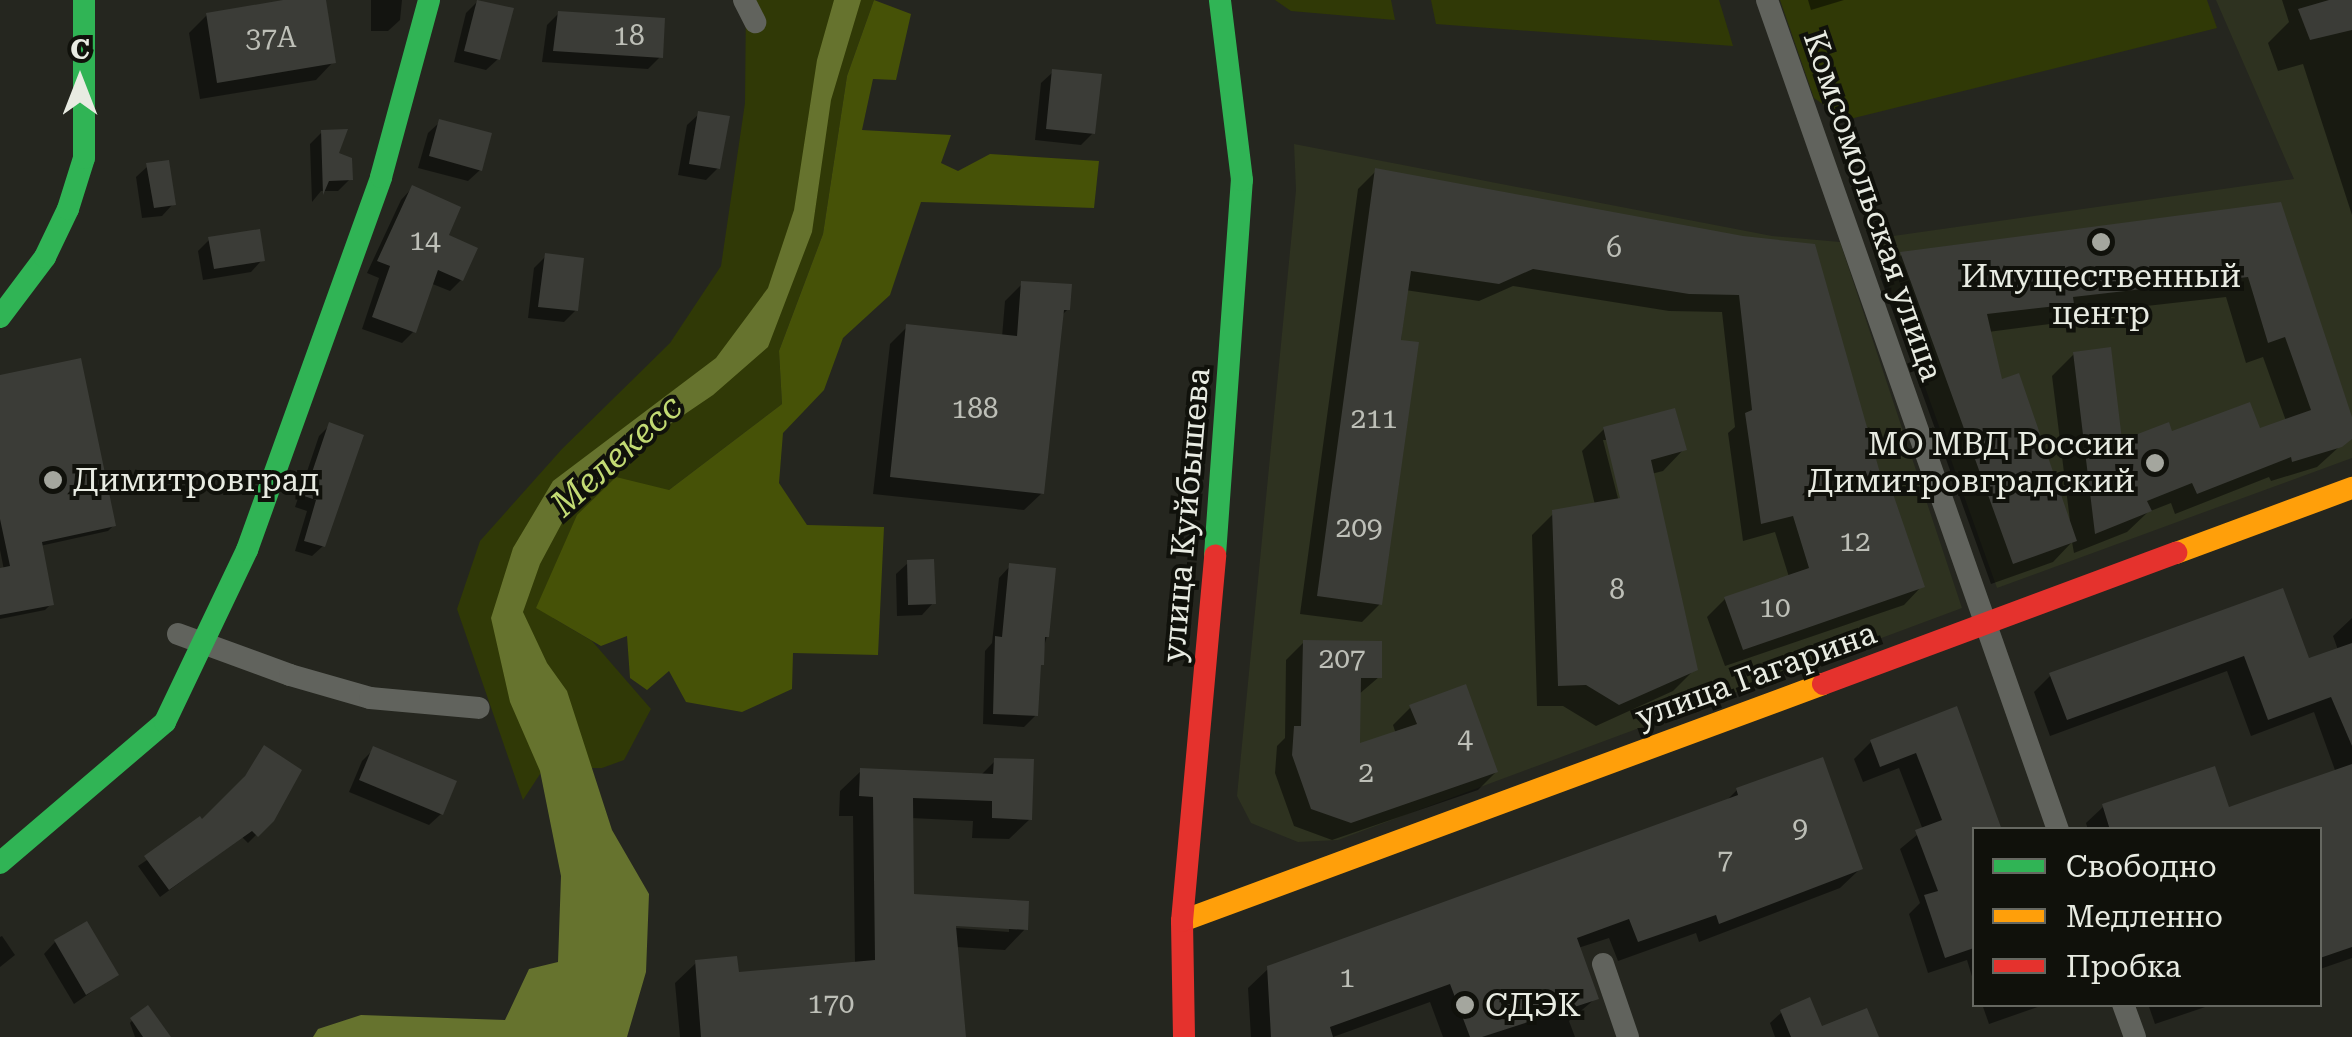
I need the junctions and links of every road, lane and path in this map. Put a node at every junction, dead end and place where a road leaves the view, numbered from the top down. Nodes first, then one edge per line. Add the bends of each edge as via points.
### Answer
1 (84, 0) edge
2 (429, 0) edge
3 (744, 0) edge
4 (1220, 0) edge
5 (1766, 0) edge
6 (755, 22) dead end
7 (0, 317) edge
8 (2352, 488) edge
9 (1984, 626) junction
10 (178, 634) dead end
11 (202, 645) junction
12 (479, 708) dead end
13 (2057, 827) edge
14 (0, 863) edge
15 (1182, 921) junction
16 (1602, 964) dead end
17 (2124, 1007) edge
18 (1184, 1037) edge
19 (1628, 1037) edge
20 (2135, 1037) edge

1 - 7 main road via 84,158 45,257
2 - 11 main road via 381,177 247,550
3 - 6 street
4 - 15 main road, улица Куйбышева via 1242,180
5 - 9 street, Комсомольская улица
8 - 9 main road, улица Гагарина
9 - 13 street, Комсомольская улица
9 - 15 main road, улица Гагарина
10 - 11 street
11 - 12 street via 370,698
11 - 14 main road via 164,722
15 - 18 main road, улица Куйбышева
16 - 19 street
17 - 20 street

